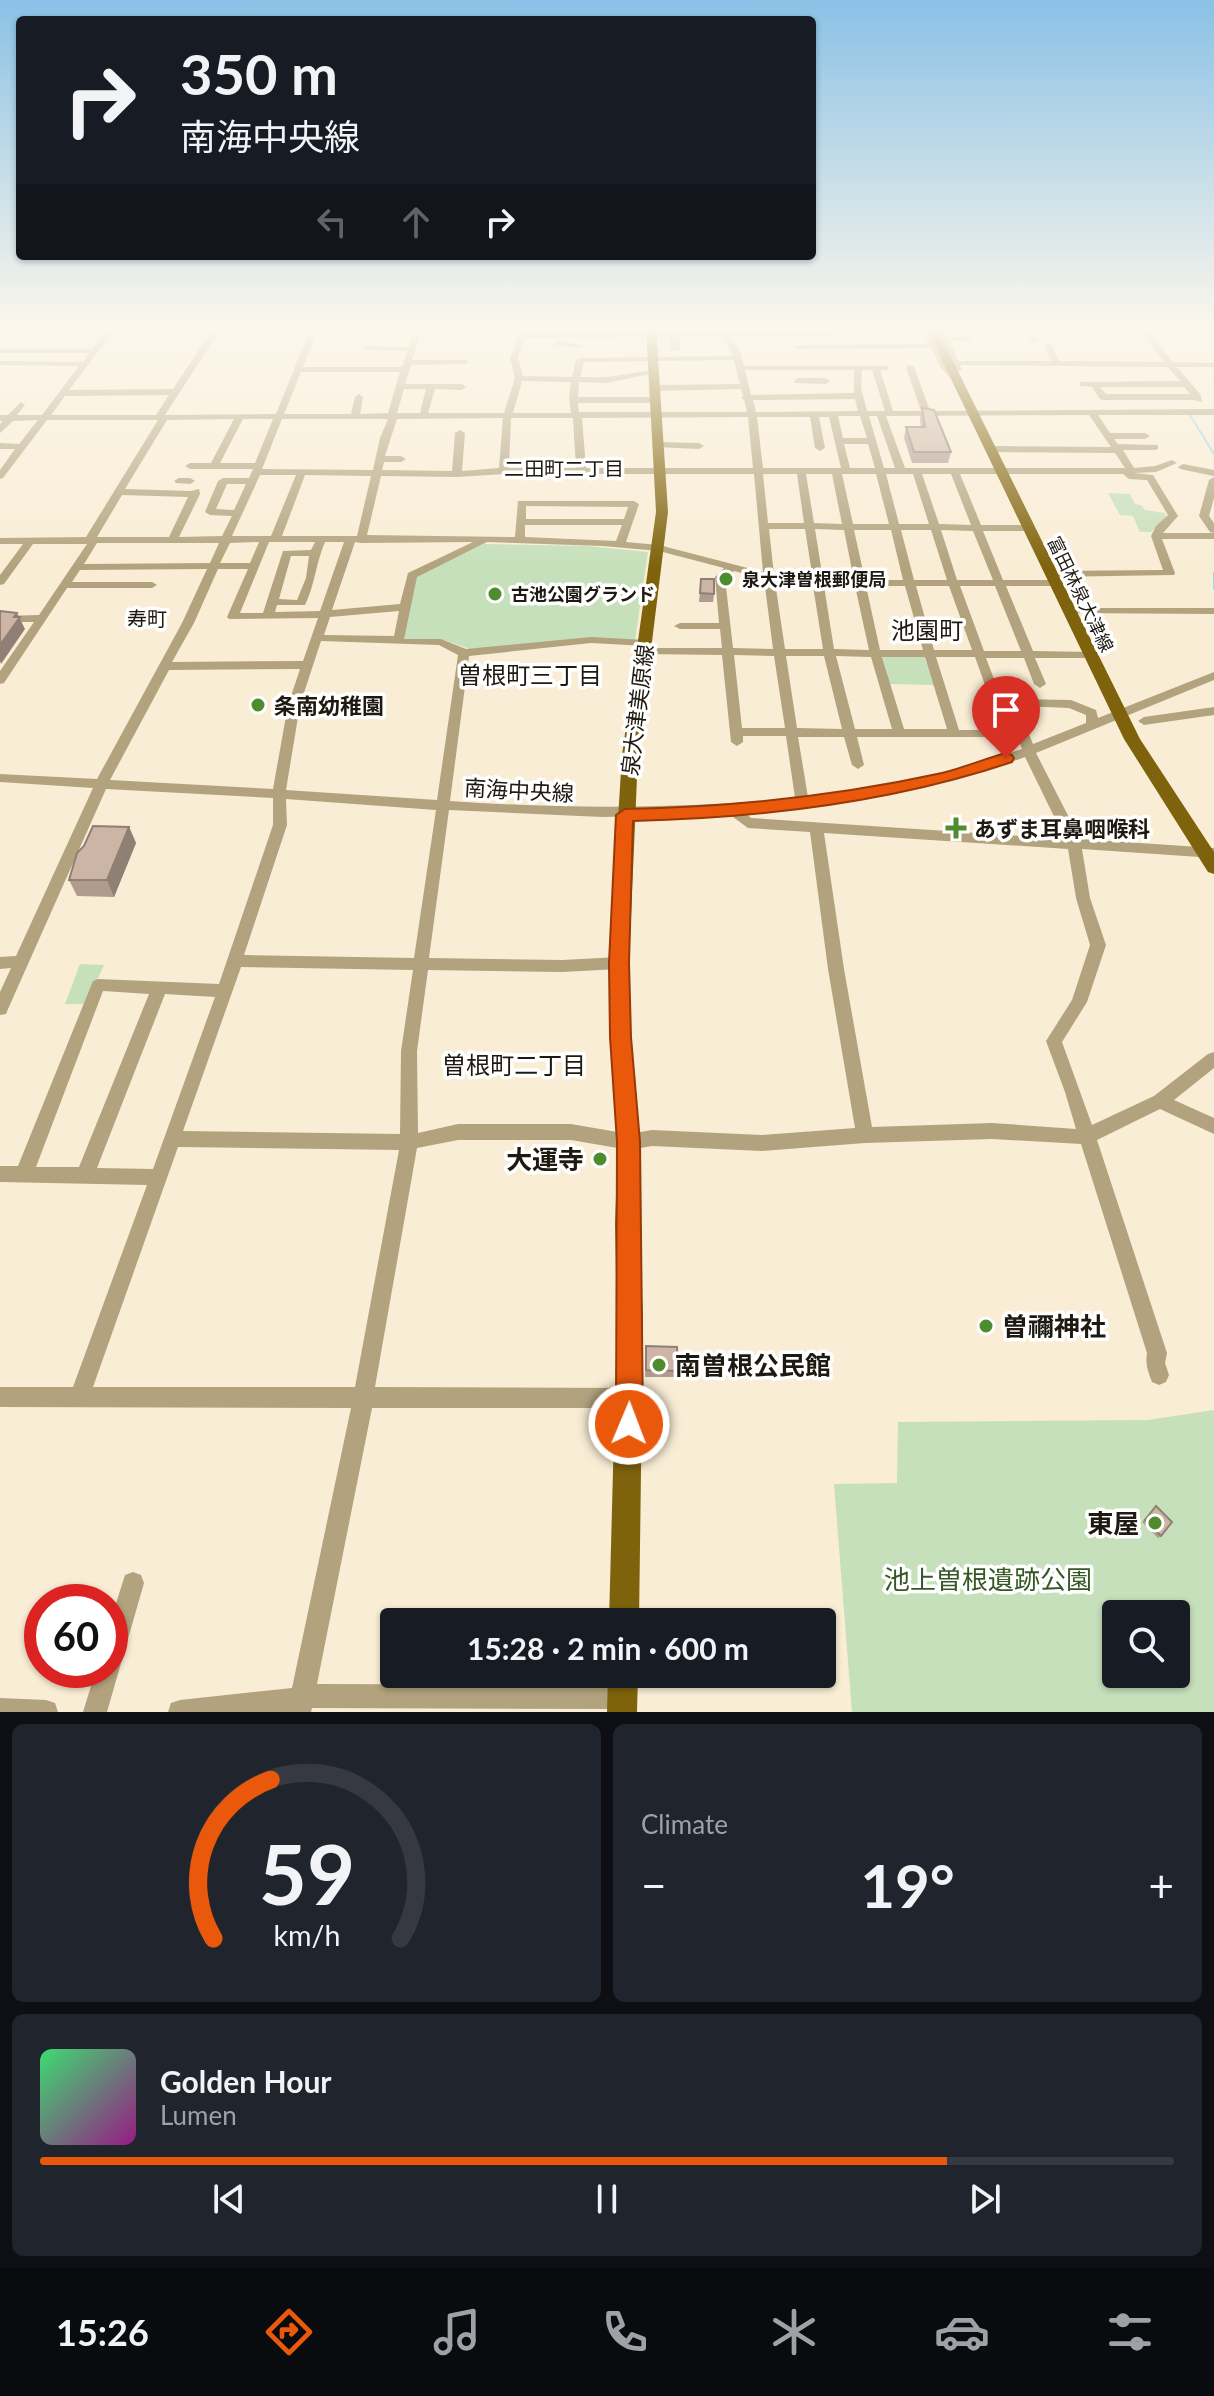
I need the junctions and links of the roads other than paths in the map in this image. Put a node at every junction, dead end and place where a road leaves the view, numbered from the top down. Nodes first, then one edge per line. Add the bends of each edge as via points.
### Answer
1 (53, 407) edge
2 (167, 407) edge
3 (283, 407) edge
4 (357, 407) edge
5 (395, 407) edge
6 (426, 407) edge
7 (510, 407) edge
8 (574, 407) edge
9 (656, 407) edge
10 (748, 407) edge
11 (861, 407) edge
12 (884, 407) edge
13 (924, 407) edge
14 (970, 407) edge
15 (1091, 412) junction
16 (1210, 412) edge
17 (864, 414) junction
18 (885, 414) junction
19 (927, 414) junction
20 (973, 414) junction
21 (814, 415) junction
22 (833, 415) junction
23 (575, 416) junction
24 (656, 416) junction
25 (751, 416) junction
26 (45, 417) junction
27 (162, 417) junction
28 (240, 417) junction
29 (279, 417) junction
30 (355, 417) junction
31 (392, 417) junction
32 (423, 417) junction
33 (507, 417) junction
34 (5, 418) edge
35 (0, 430) edge
36 (460, 433) dead end
37 (1110, 436) junction
38 (1145, 436) dead end
39 (838, 441) junction
40 (873, 441) junction
41 (658, 445) junction
42 (0, 446) edge
43 (699, 446) dead end
44 (22, 447) junction
45 (1155, 447) dead end
46 (820, 448) dead end
47 (990, 449) junction
48 (1118, 449) junction
49 (381, 459) junction
50 (401, 459) dead end
51 (1172, 463) dead end
52 (190, 466) dead end
53 (214, 466) junction
54 (1183, 467) dead end
55 (660, 470) junction
56 (760, 470) junction
57 (801, 470) junction
58 (841, 470) junction
59 (916, 470) junction
60 (954, 470) junction
61 (504, 471) junction
62 (581, 471) junction
63 (880, 471) junction
64 (901, 471) junction
65 (1001, 471) junction
66 (1129, 471) junction
67 (302, 472) junction
68 (378, 472) junction
69 (1212, 472) edge
70 (256, 473) junction
71 (457, 474) junction
72 (0, 476) edge
73 (119, 492) junction
74 (1211, 501) edge
75 (239, 513) junction
76 (521, 522) junction
77 (628, 522) junction
78 (765, 526) junction
79 (808, 526) junction
80 (848, 526) junction
81 (893, 526) junction
82 (936, 527) junction
83 (978, 527) junction
84 (1028, 528) junction
85 (1214, 534) edge
86 (1156, 536) junction
87 (487, 539) junction
88 (270, 540) junction
89 (321, 540) junction
90 (355, 540) junction
91 (0, 541) edge
92 (30, 541) junction
93 (172, 541) junction
94 (225, 541) junction
95 (520, 541) junction
96 (92, 542) junction
97 (620, 544) junction
98 (659, 548) junction
99 (315, 553) junction
100 (213, 566) junction
101 (254, 566) junction
102 (75, 567) junction
103 (730, 569) junction
104 (1053, 578) junction
105 (769, 579) junction
106 (0, 582) edge
107 (816, 583) junction
108 (861, 583) junction
109 (953, 583) junction
110 (999, 583) junction
111 (908, 584) junction
112 (64, 585) junction
113 (152, 585) dead end
114 (272, 602) junction
115 (405, 607) junction
116 (1069, 611) junction
117 (1214, 611) edge
118 (323, 614) junction
119 (268, 616) junction
120 (42, 618) junction
121 (0, 619) edge
122 (680, 626) dead end
123 (725, 626) junction
124 (316, 638) junction
125 (399, 639) junction
126 (645, 647) junction
127 (728, 652) junction
128 (778, 652) junction
129 (829, 652) junction
130 (875, 652) junction
131 (978, 652) junction
132 (464, 653) junction
133 (927, 653) junction
134 (1028, 653) junction
135 (1091, 655) junction
136 (308, 665) junction
137 (166, 666) junction
138 (1214, 676) edge
139 (0, 680) edge
140 (1040, 684) dead end
141 (997, 702) junction
142 (1015, 702) junction
143 (1214, 711) edge
144 (1121, 715) junction
145 (1144, 721) dead end
146 (1092, 726) junction
147 (848, 732) junction
148 (792, 733) junction
149 (899, 733) junction
150 (954, 733) junction
151 (1029, 751) junction
152 (858, 765) dead end
153 (0, 778) edge
154 (102, 784) junction
155 (278, 794) junction
156 (802, 803) junction
157 (442, 806) junction
158 (733, 810) junction
159 (625, 815) junction
160 (816, 826) junction
161 (1074, 842) junction
162 (1209, 852) edge
163 (1214, 867) edge
164 (234, 961) junction
165 (21, 962) junction
166 (423, 962) junction
167 (0, 963) edge
168 (619, 963) junction
169 (159, 989) junction
170 (225, 991) junction
171 (0, 1009) edge
172 (1214, 1059) edge
173 (1160, 1101) junction
174 (1214, 1126) edge
175 (865, 1135) junction
176 (1085, 1137) junction
177 (172, 1139) junction
178 (409, 1142) junction
179 (629, 1142) junction
180 (0, 1174) edge
181 (24, 1174) junction
182 (85, 1175) junction
183 (159, 1177) junction
184 (1159, 1375) dead end
185 (364, 1395) junction
186 (80, 1396) junction
187 (0, 1397) edge
188 (630, 1398) junction
189 (133, 1583) dead end
190 (128, 1600) edge
191 (624, 1608) edge
192 (102, 1688) edge
193 (622, 1694) edge
194 (301, 1704) edge
195 (0, 1710) edge
196 (46, 1712) edge
197 (95, 1712) edge
198 (180, 1712) edge

1 - 26 street
2 - 27 street
3 - 29 street
4 - 30 street
5 - 31 street
6 - 32 street
7 - 33 street
8 - 23 street
9 - 24 main road, 泉大津美原線
10 - 25 street
11 - 17 street
12 - 18 street
13 - 19 street
14 - 20 main road, 富田林泉大津線
15 - 16 street
15 - 20 street
15 - 37 street
17 - 18 street
17 - 22 street
17 - 40 street
18 - 19 street
18 - 64 street
19 - 20 street
20 - 47 main road, 富田林泉大津線
21 - 22 street
21 - 25 street
21 - 46 street
22 - 39 street
23 - 24 street
23 - 33 street
23 - 62 street
24 - 25 street
24 - 41 main road, 泉大津美原線
25 - 56 street
26 - 27 street
26 - 34 street
26 - 44 street
27 - 28 street
27 - 73 street
28 - 29 street
28 - 53 street
29 - 30 street
29 - 70 street
30 - 31 street
31 - 32 street
31 - 49 street
32 - 33 street
33 - 61 street
34 - 35 street
36 - 71 street
37 - 38 street
37 - 48 street
39 - 40 street
39 - 58 street
40 - 63 street
41 - 43 street
41 - 55 main road, 泉大津美原線
42 - 44 street
44 - 72 street
45 - 48 street
47 - 48 street
47 - 65 main road, 富田林泉大津線
48 - 66 street
49 - 50 street
49 - 68 street
51 - 66 street
52 - 53 street
53 - 70 street
54 - 69 street
55 - 56 street
55 - 62 street
55 - 98 main road, 泉大津美原線
56 - 57 street
56 - 78 street
57 - 58 street
57 - 79 street
58 - 63 street
58 - 80 street
59 - 60 street
59 - 64 street
59 - 82 street
60 - 65 street
60 - 83 street
61 - 62 street
61 - 71 street
63 - 64 street
63 - 81 street
65 - 66 street
65 - 84 main road, 富田林泉大津線
66 - 86 street via 1129,476 1150,477 1171,508 1173,516
67 - 68 street
67 - 70 street
67 - 88 street
68 - 71 street
68 - 90 street
69 - 74 street
70 - 75 street
70 - 75 street via 223,481 210,512
73 - 93 street via 178,493 189,486
73 - 96 street
74 - 85 street via 1204,516
75 - 94 street
76 - 77 street
76 - 77 street via 521,503 634,504
76 - 95 street
77 - 97 street
78 - 79 street
78 - 105 street
79 - 80 street
79 - 107 street
80 - 81 street
80 - 108 street
81 - 82 street
81 - 111 street
82 - 83 street
82 - 109 street
83 - 84 street
83 - 110 street
84 - 104 main road, 富田林泉大津線
85 - 86 street
86 - 104 street via 1170,573
87 - 90 street
87 - 95 street
87 - 115 street via 412,575
88 - 89 street
88 - 94 street
88 - 101 street
89 - 90 street
89 - 99 street
90 - 118 street
91 - 92 street
92 - 96 street
92 - 106 street
93 - 94 street
93 - 96 street
94 - 100 street
95 - 97 street
96 - 102 street
97 - 98 street
98 - 103 street
98 - 126 main road, 泉大津美原線
99 - 114 street via 287,553
99 - 114 street via 301,603
100 - 101 street
100 - 102 street
100 - 137 street
101 - 119 street via 233,617
102 - 112 street
103 - 105 street
103 - 123 street via 720,577
104 - 110 street
104 - 116 main road, 富田林泉大津線
105 - 107 street
105 - 128 street
107 - 108 street
107 - 129 street
108 - 111 street
108 - 130 street
109 - 110 street
109 - 111 street
109 - 131 street
110 - 134 street
111 - 133 street
112 - 113 street
112 - 120 street
114 - 119 street
115 - 118 street
115 - 125 street
116 - 117 street
116 - 135 main road, 富田林泉大津線
118 - 119 street
118 - 124 street
120 - 121 street
120 - 139 street
122 - 123 street
123 - 127 street
124 - 125 street
124 - 136 street
125 - 132 street via 441,642
126 - 127 street
126 - 132 street via 591,640
126 - 159 main road, 泉大津美原線
127 - 128 street
127 - 148 street via 737,737
128 - 129 street
128 - 148 street
129 - 130 street
129 - 147 street
130 - 133 street
130 - 149 street
131 - 133 street
131 - 134 street
131 - 141 street
132 - 157 street
133 - 150 street
134 - 135 street
134 - 140 street
135 - 144 main road, 富田林泉大津線
136 - 137 street
136 - 155 street via 294,705
137 - 154 street
138 - 144 street
141 - 142 street
141 - 150 street via 1009,734
142 - 146 street via 1071,704 1092,713
142 - 151 street
143 - 145 street
144 - 146 street, 南海中央線
144 - 162 main road, 富田林泉大津線 via 1153,774
146 - 151 street, 南海中央線
147 - 148 street
147 - 149 street
147 - 152 street
148 - 156 street
149 - 150 street
151 - 156 street, 南海中央線 via 947,778
151 - 161 street
153 - 154 street, 南海中央線
154 - 155 street, 南海中央線
154 - 165 street
155 - 157 street, 南海中央線
155 - 164 street via 280,825
156 - 158 street, 南海中央線
157 - 159 street, 南海中央線
157 - 166 street
158 - 159 street, 南海中央線
158 - 160 street via 748,823
159 - 168 main road, 泉大津美原線
160 - 161 street
160 - 175 street
161 - 162 street
161 - 176 street via 1098,945 1079,1002 1054,1041
162 - 163 main road, 富田林泉大津線
164 - 166 street
164 - 170 street
165 - 167 street
165 - 171 street
166 - 168 street
166 - 178 street via 409,1051
168 - 179 main road, 泉大津美原線
169 - 170 street
169 - 181 street via 98,985
169 - 182 street
170 - 177 street
172 - 173 street
173 - 174 street
173 - 176 street
175 - 176 street via 992,1131
175 - 179 street via 773,1143 652,1138
176 - 184 street via 1130,1262
177 - 178 street
177 - 183 street
178 - 179 street via 458,1132 571,1132
178 - 185 street
179 - 188 main road, 泉大津美原線
180 - 181 street
181 - 182 street
182 - 183 street
183 - 186 street
185 - 186 street
185 - 188 street
185 - 194 street
186 - 187 street
188 - 191 main road, 泉大津美原線
189 - 190 street
192 - 197 street
193 - 194 street
194 - 198 street
195 - 196 street

